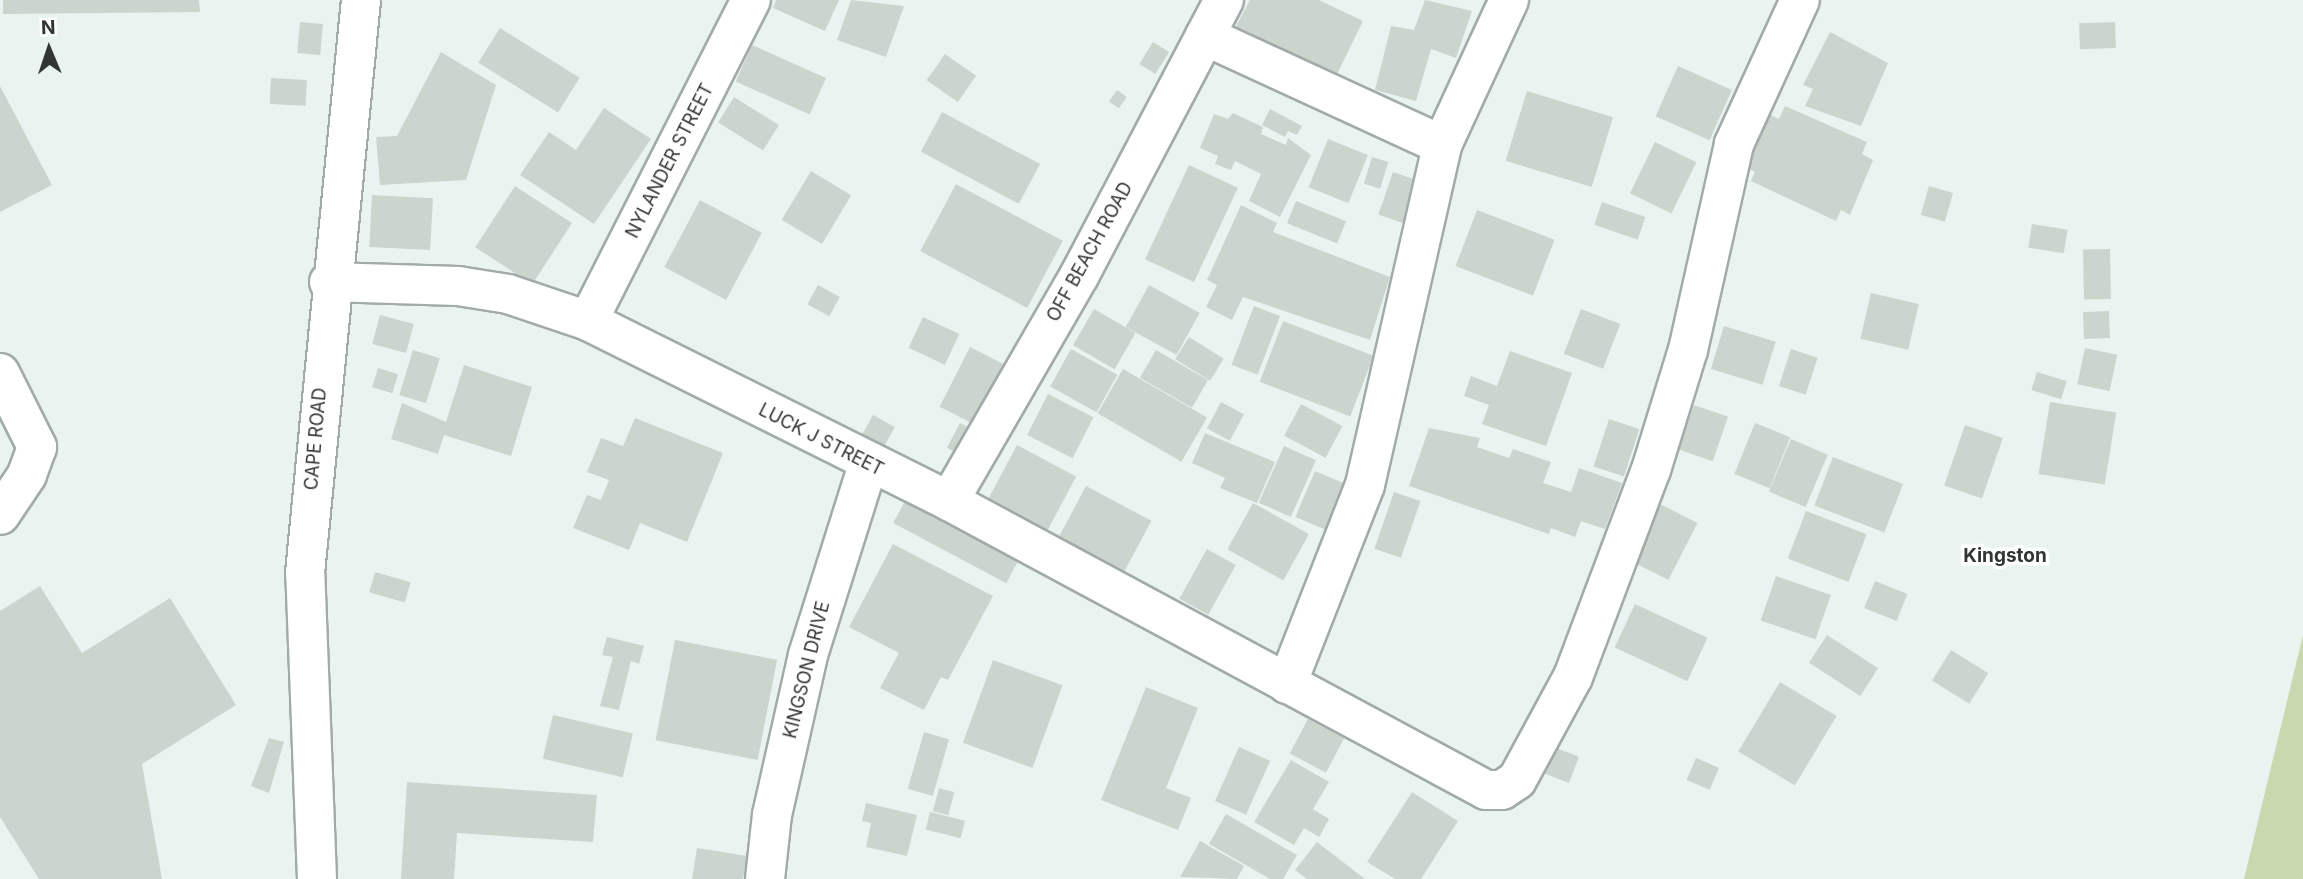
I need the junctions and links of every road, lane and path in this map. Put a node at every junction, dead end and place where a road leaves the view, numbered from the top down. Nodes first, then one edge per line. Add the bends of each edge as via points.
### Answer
1 (361, 0) edge
2 (751, 0) edge
3 (1224, 0) edge
4 (1508, 0) edge
5 (1800, 0) edge
6 (1205, 36) junction
7 (1442, 145) junction
8 (329, 282) junction
9 (588, 321) junction
10 (0, 373) edge
11 (868, 465) junction
12 (949, 501) junction
13 (0, 514) edge
14 (1287, 684) junction
15 (317, 879) edge
16 (765, 879) edge

1 - 8 street, CAPE ROAD
2 - 9 street, NYLANDER STREET
3 - 6 street, OFF BEACH ROAD
4 - 7 street
5 - 14 street, LUCK J STREET via 1734,144 1688,350 1651,470 1573,677 1517,780 1502,790 1486,790
6 - 7 street
6 - 12 street, OFF BEACH ROAD via 1079,276
7 - 14 street via 1365,485
8 - 9 street, LUCK J STREET via 458,286 508,294
8 - 15 street, CAPE ROAD via 304,573
9 - 11 street, LUCK J STREET
10 - 13 street via 37,447 27,475
11 - 12 street, LUCK J STREET
11 - 16 street, KINGSON DRIVE via 808,655 772,815
12 - 14 street, LUCK J STREET

